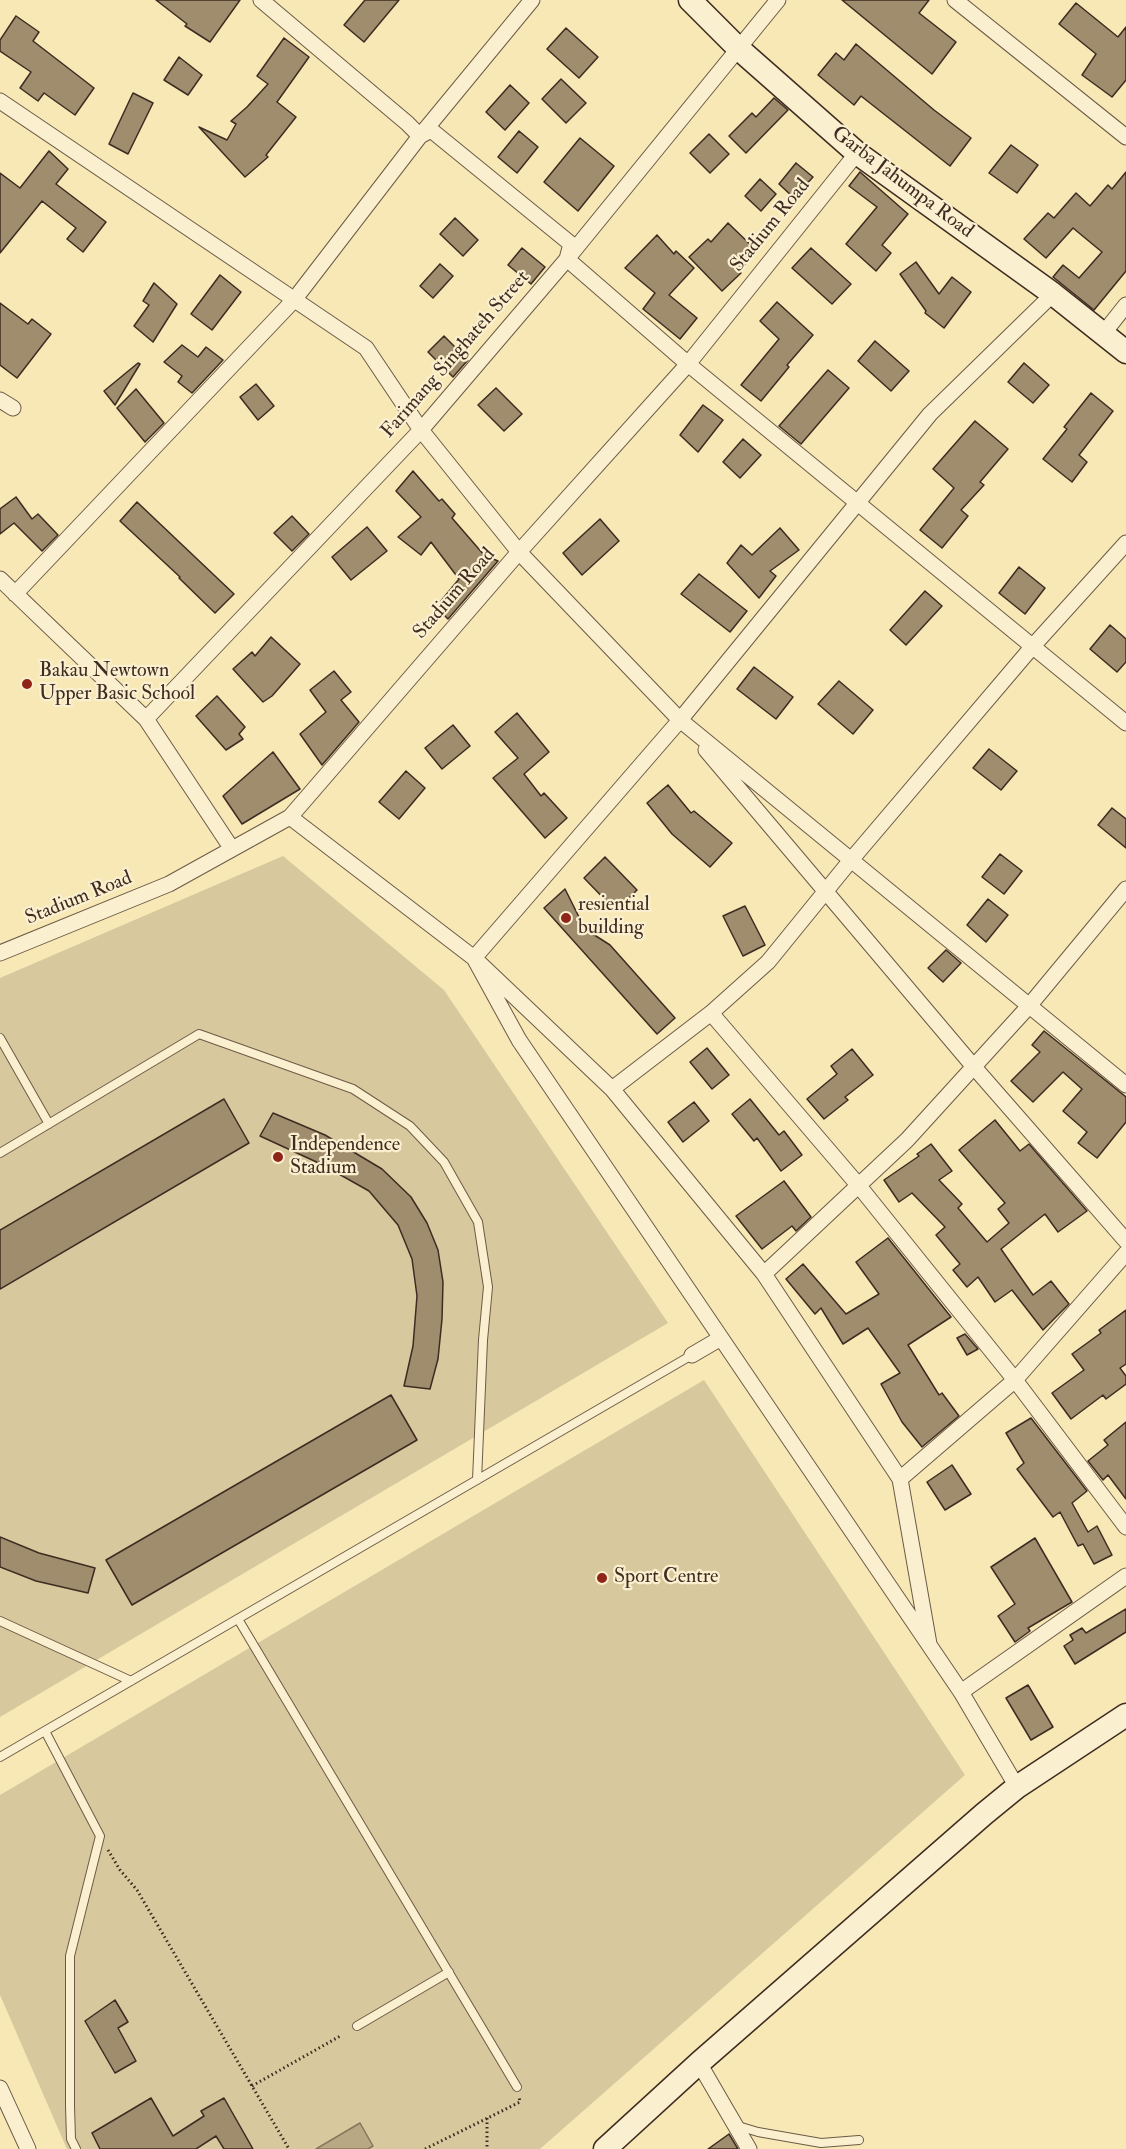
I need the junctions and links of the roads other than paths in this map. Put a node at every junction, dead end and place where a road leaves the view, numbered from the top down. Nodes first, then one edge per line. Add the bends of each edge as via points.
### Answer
1 (261, 0) edge
2 (532, 0) edge
3 (690, 0) edge
4 (778, 0) edge
5 (955, 0) edge
6 (739, 49) junction
7 (0, 101) edge
8 (420, 136) junction
9 (1126, 137) edge
10 (857, 153) junction
11 (567, 259) junction
12 (1053, 294) junction
13 (294, 300) junction
14 (1126, 305) edge
15 (1103, 334) junction
16 (1126, 352) edge
17 (688, 364) junction
18 (421, 430) junction
19 (857, 503) junction
20 (1126, 543) edge
21 (519, 552) junction
22 (0, 579) edge
23 (15, 594) junction
24 (1033, 646) junction
25 (146, 719) junction
26 (680, 720) junction
27 (1126, 723) edge
28 (290, 817) junction
29 (232, 849) junction
30 (851, 860) junction
31 (1126, 889) edge
32 (825, 891) junction
33 (0, 953) edge
34 (474, 958) junction
35 (1029, 1006) junction
36 (711, 1013) junction
37 (0, 1038) edge
38 (974, 1067) junction
39 (1126, 1085) edge
40 (612, 1089) junction
41 (49, 1124) junction
42 (0, 1153) edge
43 (859, 1186) junction
44 (1126, 1241) edge
45 (1126, 1253) edge
46 (764, 1274) junction
47 (721, 1338) junction
48 (693, 1355) joint
49 (1015, 1380) junction
50 (900, 1479) junction
51 (477, 1480) junction
52 (1126, 1527) edge
53 (1126, 1576) edge
54 (238, 1619) junction
55 (0, 1621) edge
56 (929, 1644) junction
57 (131, 1681) junction
58 (961, 1692) junction
59 (1126, 1715) edge
60 (45, 1731) junction
61 (0, 1757) edge
62 (1017, 1787) junction
63 (449, 1972) junction
64 (357, 2026) dead end
65 (699, 2063) junction
66 (517, 2086) road end
67 (0, 2088) edge
68 (734, 2125) junction
69 (859, 2140) dead end
70 (28, 2149) edge
71 (76, 2149) edge
72 (605, 2149) edge
73 (749, 2149) edge

1 - 8 street
2 - 8 street
3 - 6 street, Garba Jahumpa Road
4 - 6 street, Farimang Singhateh Street
5 - 9 street
6 - 10 street, Garba Jahumpa Road
6 - 11 street, Farimang Singhateh Street
7 - 13 street
8 - 11 street via 431,130 571,244
8 - 13 street
10 - 12 street, Garba Jahumpa Road
10 - 17 street, Stadium Road
11 - 17 street
11 - 18 street, Farimang Singhateh Street
12 - 15 street, Garba Jahumpa Road
12 - 19 street via 930,414
13 - 18 street via 366,348
13 - 23 street
14 - 15 street
15 - 16 street, Garba Jahumpa Road
17 - 19 street
17 - 21 street, Stadium Road
18 - 21 street
18 - 25 street, Farimang Singhateh Street
19 - 24 street
19 - 26 street
20 - 24 street
21 - 26 street
21 - 28 street, Stadium Road
22 - 23 street
23 - 25 street
24 - 27 street
24 - 30 street
25 - 29 street
26 - 30 street
26 - 32 street
26 - 34 street
28 - 29 street, Stadium Road
28 - 34 street
29 - 33 street, Stadium Road via 169,884
30 - 32 street
30 - 35 street
31 - 35 street
32 - 36 street via 768,962
32 - 38 street
34 - 40 street
34 - 47 street via 519,1040
35 - 38 street
35 - 39 street
36 - 40 street
36 - 43 street
37 - 41 lane
38 - 43 street
38 - 44 street
40 - 46 street
41 - 42 lane
41 - 51 lane via 199,1034 353,1089 410,1126 444,1162 478,1222 488,1287
43 - 46 street
43 - 49 street
45 - 49 street
46 - 50 street
47 - 48 street
47 - 56 street
48 - 51 lane
49 - 50 street
49 - 52 street
50 - 56 street
51 - 54 lane
53 - 58 street
54 - 57 lane
54 - 63 lane
55 - 57 lane
56 - 58 street
57 - 60 lane
58 - 62 street
59 - 62 street
60 - 61 lane
60 - 71 lane via 100,1836 70,1956 71,2139
62 - 65 street
63 - 64 lane
63 - 66 lane
65 - 68 street
65 - 72 street
67 - 70 street
68 - 69 lane via 821,2143
68 - 73 street

